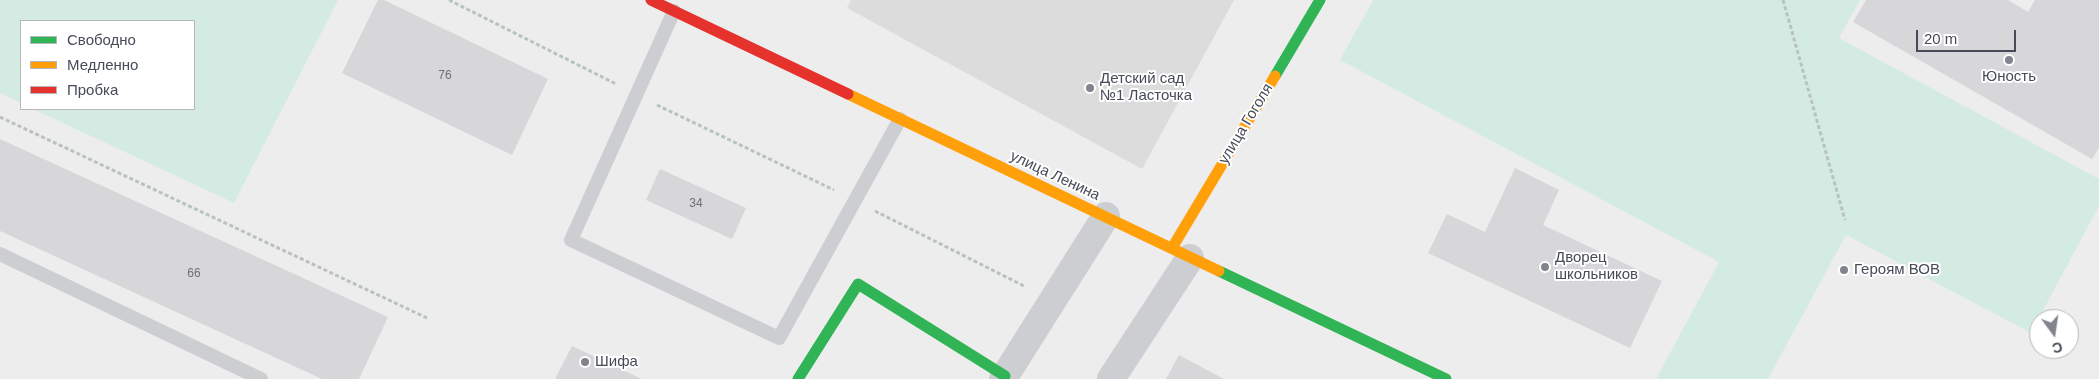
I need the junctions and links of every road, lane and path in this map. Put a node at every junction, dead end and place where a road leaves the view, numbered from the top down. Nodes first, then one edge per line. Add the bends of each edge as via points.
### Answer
1 (449, 0) edge
2 (652, 0) edge
3 (1320, 0) edge
4 (1783, 0) edge
5 (674, 11) junction
6 (637, 95) junction
7 (0, 117) edge
8 (900, 119) junction
9 (855, 200) junction
10 (1106, 216) junction
11 (1844, 220) dead end
12 (1181, 253) junction
13 (0, 254) edge
14 (1053, 301) junction
15 (427, 318) dead end
16 (1004, 377) edge
17 (262, 379) edge
18 (798, 379) edge
19 (1111, 379) edge
20 (1446, 379) edge

1 - 6 path
2 - 5 main road, улица Ленина
3 - 12 main road, улица Гоголя
4 - 11 path
5 - 6 lane
5 - 8 main road, улица Ленина
6 - 9 path
6 - 9 lane via 571,240 779,338
7 - 15 path
8 - 9 lane
8 - 10 main road, улица Ленина
9 - 14 path
10 - 12 main road, улица Ленина
10 - 14 street
12 - 19 street, улица Гоголя
12 - 20 main road, улица Ленина
13 - 17 lane
14 - 16 street
16 - 18 main road via 858,284

